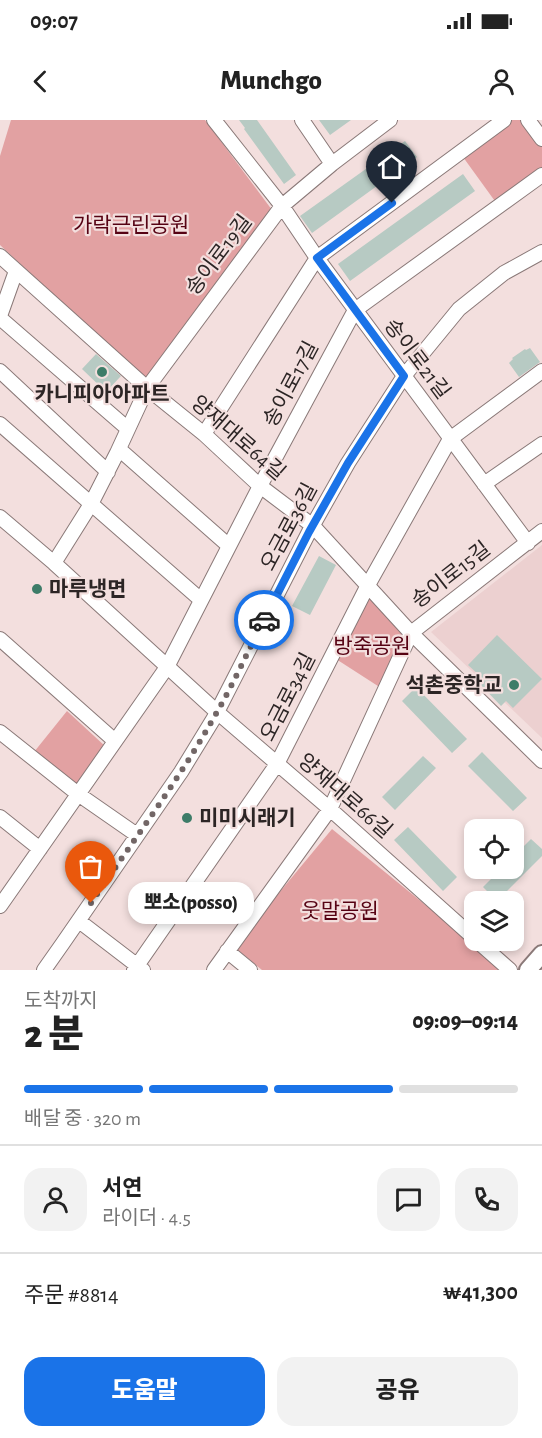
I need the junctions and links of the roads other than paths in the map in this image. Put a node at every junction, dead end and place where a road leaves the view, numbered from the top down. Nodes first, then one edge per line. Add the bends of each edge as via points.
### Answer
1 (214, 120) edge
2 (302, 120) edge
3 (390, 120) edge
4 (504, 120) edge
5 (528, 120) edge
6 (371, 126) edge
7 (542, 138) edge
8 (332, 164) junction
9 (542, 175) edge
10 (282, 206) junction
11 (542, 252) edge
12 (0, 256) edge
13 (317, 258) junction
14 (16, 271) junction
15 (355, 309) junction
16 (0, 317) edge
17 (0, 371) edge
18 (542, 371) edge
19 (404, 376) junction
20 (147, 388) junction
21 (0, 424) edge
22 (128, 429) junction
23 (204, 434) junction
24 (450, 439) junction
25 (542, 444) edge
26 (119, 449) junction
27 (108, 472) junction
28 (484, 484) junction
29 (260, 486) junction
30 (91, 504) junction
31 (0, 517) edge
32 (313, 526) junction
33 (542, 531) edge
34 (528, 543) junction
35 (229, 546) junction
36 (54, 563) junction
37 (368, 585) junction
38 (201, 600) junction
39 (411, 633) junction
40 (0, 639) edge
41 (167, 667) junction
42 (217, 712) junction
43 (0, 732) edge
44 (115, 741) junction
45 (542, 760) edge
46 (277, 764) junction
47 (78, 795) junction
48 (330, 809) junction
49 (0, 817) edge
50 (137, 835) junction
51 (40, 849) junction
52 (1, 903) edge
53 (79, 921) junction
54 (464, 929) edge
55 (227, 951) junction
56 (489, 951) edge
57 (542, 954) edge
58 (138, 969) edge
59 (44, 970) edge
60 (214, 970) edge
61 (249, 970) edge
62 (510, 970) edge
63 (528, 970) edge

1 - 10 street, 송이로21길
2 - 8 street
3 - 6 street, 송이로19길
4 - 13 street
5 - 7 street
6 - 8 street, 송이로19길
8 - 10 street, 송이로19길
9 - 15 street, 송이로17길
10 - 13 street, 송이로21길
10 - 20 street, 송이로19길
11 - 19 street, 오금로36길 via 504,273 459,309
12 - 14 street, 양재대로64길
13 - 15 street, 송이로21길
13 - 23 street
14 - 16 street
14 - 20 street, 양재대로64길
15 - 19 street, 송이로21길
15 - 29 street, 송이로17길
16 - 22 street
17 - 27 street
18 - 24 street, 오금로34길
19 - 24 street, 송이로21길
19 - 32 street, 오금로36길
20 - 22 street, 송이로19길
20 - 23 street, 양재대로64길
21 - 30 street
22 - 26 street, 송이로19길
23 - 29 street, 양재대로64길
24 - 28 street, 송이로21길
24 - 37 street, 오금로34길
25 - 28 street
26 - 27 street, 송이로19길
26 - 35 street
27 - 30 street, 송이로19길
28 - 34 street, 송이로21길
29 - 32 street, 양재대로64길
29 - 35 street, 송이로17길
30 - 36 street, 송이로19길
30 - 38 street
31 - 36 street, 양재대로66길
32 - 37 street, 양재대로64길
32 - 42 street, 오금로36길
33 - 34 street, 송이로15길
34 - 39 street, 송이로15길
35 - 38 street, 송이로17길
36 - 41 street, 양재대로66길
37 - 39 street, 양재대로64길
37 - 46 street, 오금로34길
38 - 41 street, 송이로17길
39 - 45 street, 양재대로64길
39 - 48 street, 송이로15길
40 - 44 street
41 - 42 street, 양재대로66길
41 - 44 street, 송이로17길
42 - 46 street, 양재대로66길
42 - 50 street, 오금로36길
43 - 47 street
44 - 47 street, 송이로17길
46 - 48 street, 양재대로66길
46 - 58 street, 오금로34길
47 - 50 street
47 - 51 street, 송이로17길
48 - 54 street, 양재대로66길
48 - 55 street, 송이로15길
49 - 51 street
50 - 53 street, 오금로36길
51 - 52 street, 송이로17길
53 - 58 street
53 - 59 street, 오금로36길
55 - 60 street, 송이로15길
55 - 61 street
56 - 62 street, 양재대로66길
57 - 63 main road

